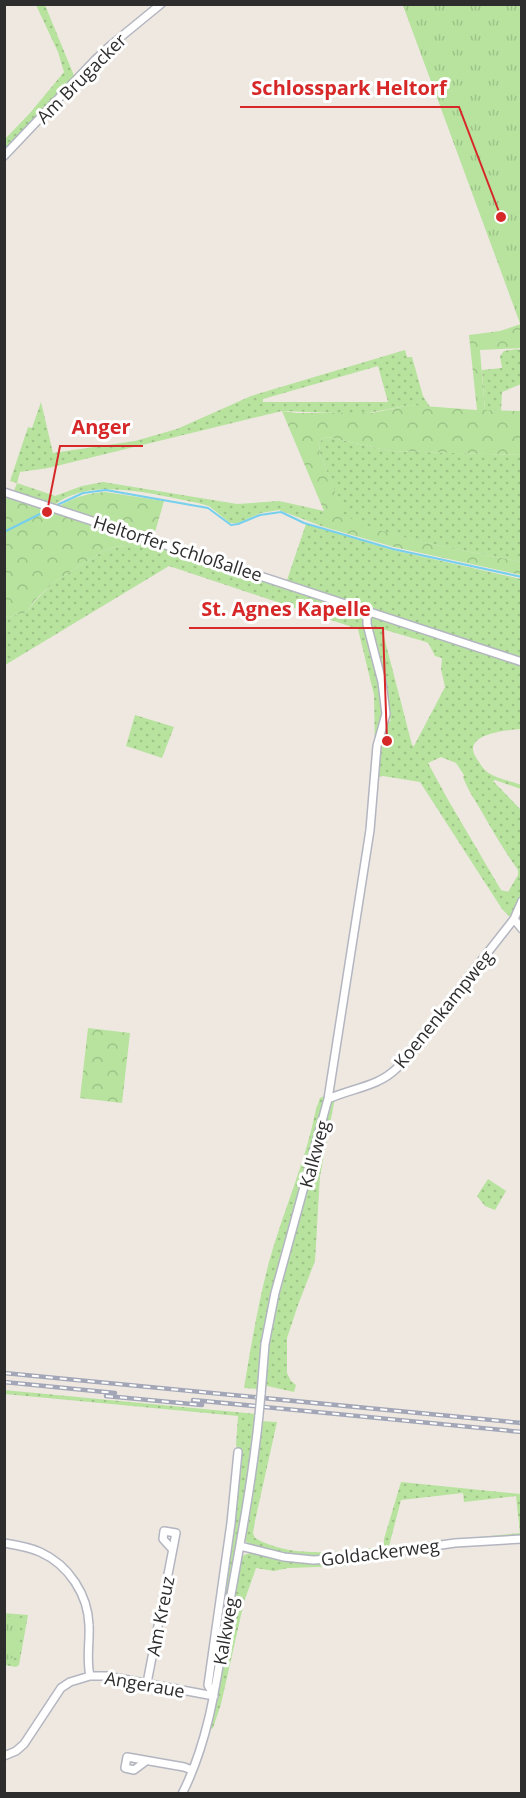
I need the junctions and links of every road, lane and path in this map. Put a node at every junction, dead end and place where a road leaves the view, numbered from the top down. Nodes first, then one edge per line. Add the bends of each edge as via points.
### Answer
1 (161, 4) edge
2 (4, 156) edge
3 (4, 492) edge
4 (367, 611) junction
5 (522, 662) edge
6 (522, 901) edge
7 (514, 919) junction
8 (522, 929) edge
9 (328, 1099) junction
10 (238, 1452) dead end
11 (522, 1539) edge
12 (4, 1543) edge
13 (240, 1546) junction
14 (172, 1549) dead end
15 (90, 1676) junction
16 (147, 1683) junction
17 (214, 1696) junction
18 (4, 1756) edge
19 (146, 1761) dead end
20 (192, 1770) junction
21 (182, 1794) edge

1 - 2 street, Am Brugacker via 95,60
3 - 4 street, Heltorfer Schloßallee
4 - 5 street, Heltorfer Schloßallee
4 - 9 street, Kalkweg via 386,709 377,746 370,830
6 - 7 street
7 - 8 street
7 - 9 street, Koenenkampweg via 390,1074 376,1083
9 - 13 street, Kalkweg, bridge via 275,1293
10 - 17 street, Kalkweg via 208,1685
11 - 13 street, Goldackerweg via 443,1544 324,1560 284,1557
12 - 15 street via 45,1554 76,1583 86,1604 89,1623
13 - 17 street, Kalkweg
14 - 16 street, Am Kreuz
15 - 16 street, Angeraue
15 - 18 street, Angeraue via 61,1688 24,1744
16 - 17 street, Angeraue
17 - 20 street, Kalkweg
19 - 20 street
20 - 21 street, Kalkweg

